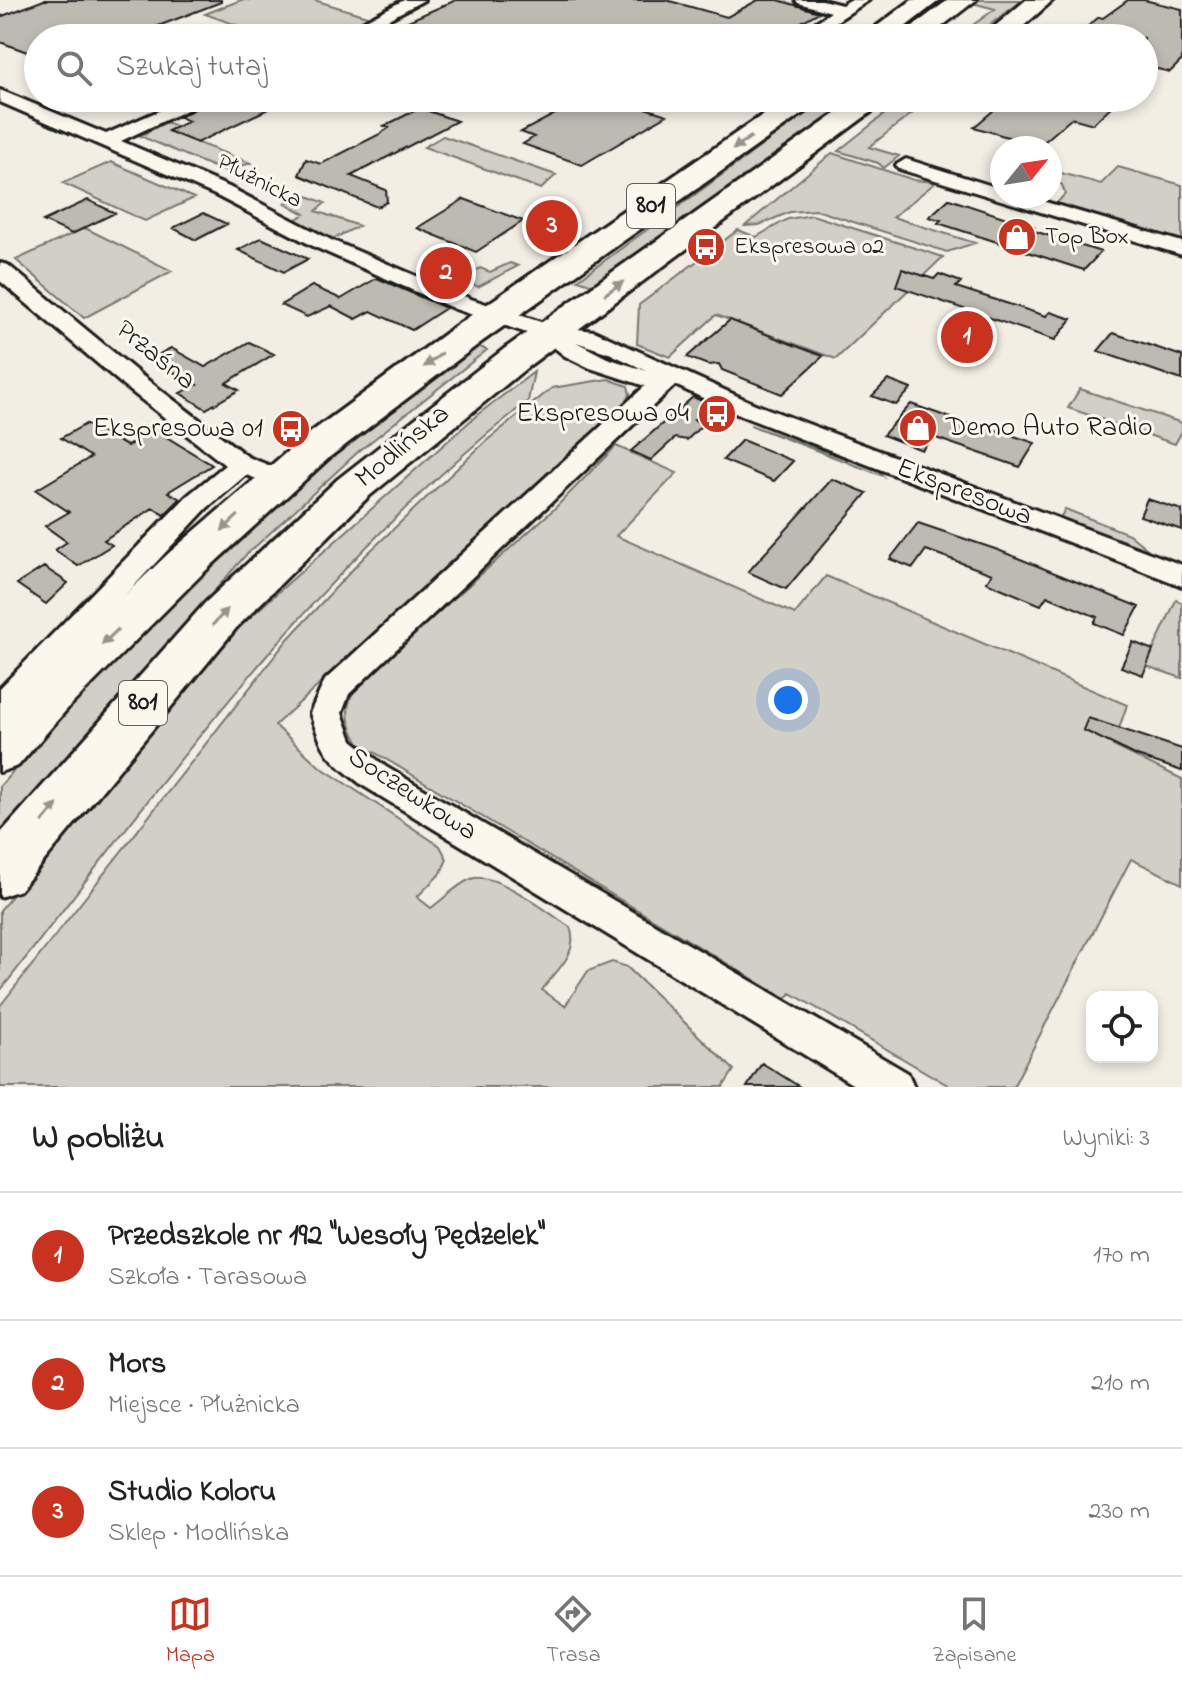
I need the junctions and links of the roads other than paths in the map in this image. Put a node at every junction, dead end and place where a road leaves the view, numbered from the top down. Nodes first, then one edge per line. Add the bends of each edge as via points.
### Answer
1 (416, 0) edge
2 (804, 0) edge
3 (861, 0) edge
4 (928, 0) edge
5 (1041, 0) edge
6 (970, 3) edge
7 (843, 10) junction
8 (368, 24) edge
9 (822, 24) edge
10 (894, 24) edge
11 (934, 24) edge
12 (953, 24) edge
13 (1011, 24) edge
14 (0, 95) edge
15 (24, 106) edge
16 (39, 112) edge
17 (171, 112) edge
18 (786, 112) edge
19 (857, 112) edge
20 (105, 141) junction
21 (906, 165) dead end
22 (990, 192) edge
23 (1043, 208) edge
24 (1182, 249) edge
25 (0, 270) edge
26 (496, 314) junction
27 (550, 333) junction
28 (667, 379) junction
29 (259, 471) junction
30 (1182, 576) edge
31 (0, 708) edge
32 (0, 752) edge
33 (0, 873) edge
34 (894, 1087) edge

1 - 8 street
2 - 7 street
3 - 7 street
4 - 10 main road
5 - 13 main road
6 - 11 main road
6 - 12 main road
7 - 9 street
14 - 15 street, Płużnicka
16 - 20 street, Płużnicka
17 - 20 street
18 -> 26 main road, Modlińska / 801
27 -> 19 main road, Modlińska / 801
20 - 26 street, Płużnicka via 222,191 324,244
21 - 22 street
23 - 24 street
25 - 29 street, Przaśna via 132,380
26 - 27 street, Ekspresowa
26 -> 29 main road, Modlińska / 801
27 - 28 street, Ekspresowa via 583,358
33 -> 27 main road, Modlińska / 801 via 147,698 284,553 422,429
28 - 30 street, Ekspresowa
28 - 34 street, Soczewkowa via 336,688 326,713 339,748 374,776
29 - 31 street, Modlińska via 236,471 197,502
29 -> 32 main road, Modlińska / 801 via 186,563

